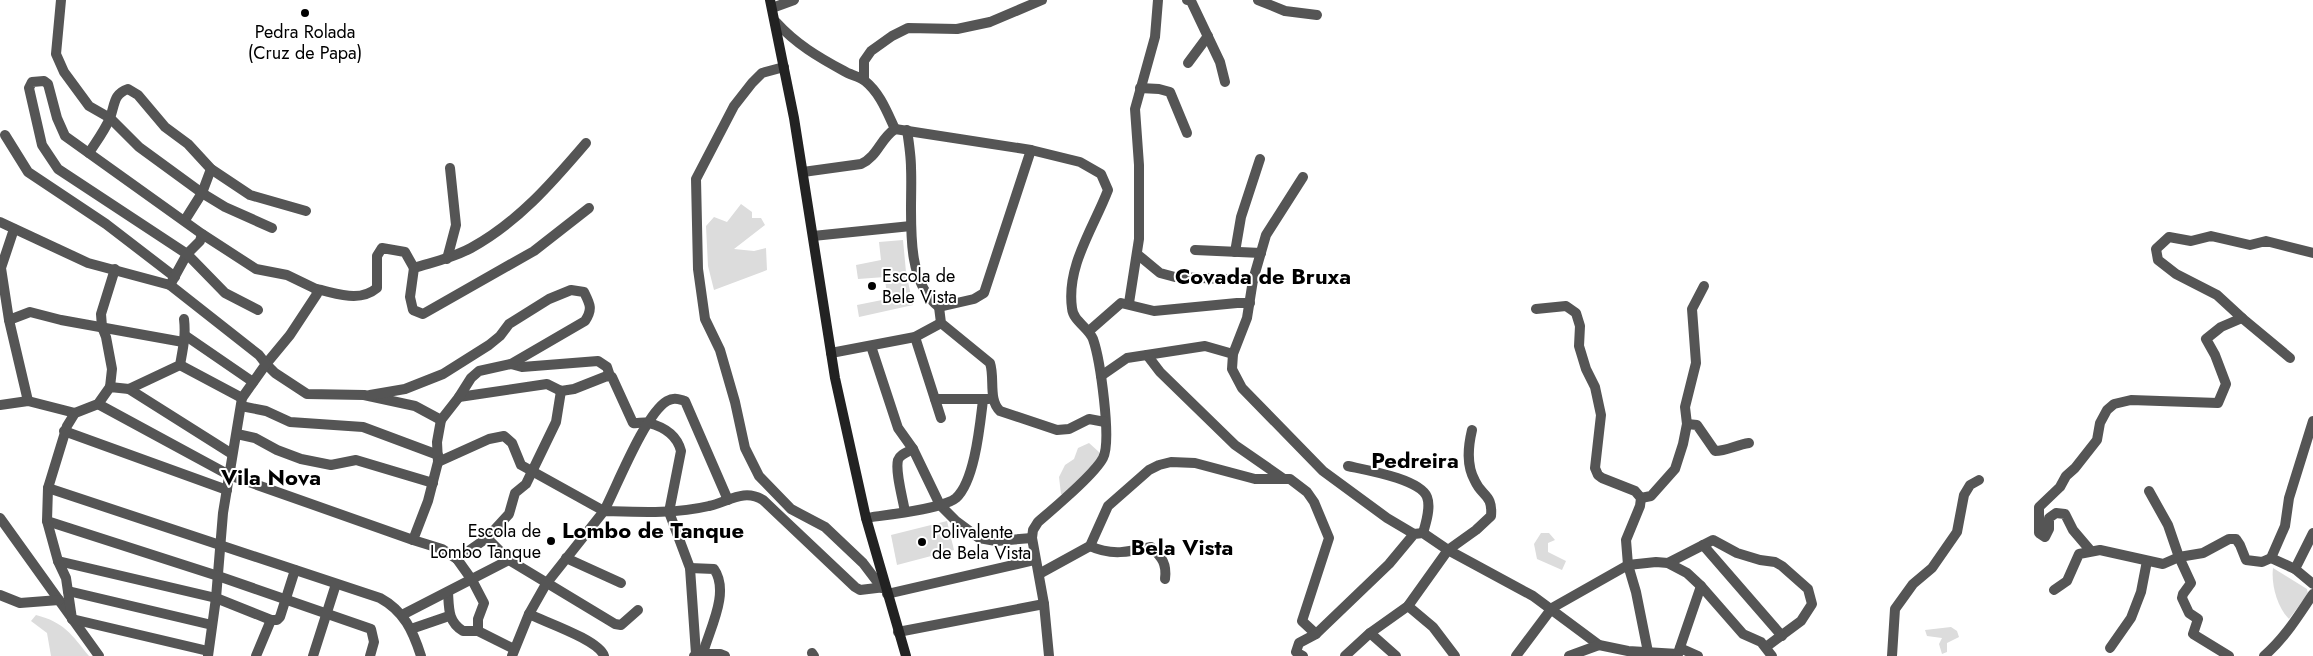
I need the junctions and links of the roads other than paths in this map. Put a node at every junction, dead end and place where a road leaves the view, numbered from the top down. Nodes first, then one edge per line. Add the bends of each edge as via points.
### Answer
1 (61, 0) edge
2 (794, 0) edge
3 (1042, 0) edge
4 (1158, 0) edge
5 (1186, 0) edge
6 (1258, 0) edge
7 (771, 4) edge
8 (1317, 15) dead end
9 (776, 22) junction
10 (1208, 36) junction
11 (1188, 63) dead end
12 (784, 67) junction
13 (864, 80) junction
14 (1226, 82) dead end
15 (1140, 88) junction
16 (110, 118) junction
17 (895, 129) junction
18 (907, 130) junction
19 (1187, 133) dead end
20 (5, 135) dead end
21 (586, 143) dead end
22 (1031, 150) junction
23 (89, 153) junction
24 (1260, 159) dead end
25 (450, 168) dead end
26 (211, 169) junction
27 (803, 172) junction
28 (1303, 177) dead end
29 (202, 193) junction
30 (588, 208) dead end
31 (306, 211) dead end
32 (185, 220) junction
33 (0, 222) edge
34 (911, 226) junction
35 (272, 228) dead end
36 (14, 229) junction
37 (202, 234) junction
38 (813, 236) junction
39 (1195, 250) dead end
40 (1235, 252) junction
41 (1261, 253) junction
42 (2313, 253) edge
43 (187, 254) junction
44 (1137, 254) junction
45 (447, 259) junction
46 (414, 268) junction
47 (115, 269) junction
48 (1253, 280) junction
49 (172, 281) junction
50 (1704, 286) dead end
51 (316, 289) junction
52 (1129, 303) junction
53 (1250, 303) junction
54 (939, 307) junction
55 (1536, 309) dead end
56 (258, 310) dead end
57 (2242, 318) junction
58 (184, 319) dead end
59 (8, 320) junction
60 (941, 323) junction
61 (102, 327) junction
62 (1089, 331) junction
63 (915, 337) junction
64 (185, 339) junction
65 (871, 346) junction
66 (831, 352) junction
67 (1233, 354) junction
68 (1147, 355) junction
69 (2290, 358) dead end
70 (266, 364) junction
71 (511, 364) junction
72 (180, 365) junction
73 (610, 376) junction
74 (1101, 376) junction
75 (253, 382) junction
76 (110, 387) junction
77 (129, 389) junction
78 (561, 391) junction
79 (364, 396) junction
80 (459, 397) junction
81 (935, 399) junction
82 (988, 400) junction
83 (28, 401) junction
84 (242, 402) junction
85 (98, 404) junction
86 (0, 405) edge
87 (75, 413) junction
88 (941, 418) dead end
89 (441, 420) junction
90 (2313, 421) edge
91 (648, 422) junction
92 (1105, 422) junction
93 (1687, 424) junction
94 (1472, 430) dead end
95 (64, 431) junction
96 (237, 434) junction
97 (1749, 443) dead end
98 (914, 449) junction
99 (232, 454) junction
100 (438, 458) junction
101 (1348, 466) dead end
102 (531, 472) junction
103 (229, 475) junction
104 (1284, 480) junction
105 (1979, 480) dead end
106 (433, 483) junction
107 (48, 488) junction
108 (227, 490) junction
109 (2149, 491) dead end
110 (1641, 498) junction
111 (728, 500) junction
112 (940, 505) junction
113 (604, 511) junction
114 (669, 512) junction
115 (905, 512) junction
116 (0, 518) edge
117 (866, 518) junction
118 (47, 521) junction
119 (1418, 533) junction
120 (2313, 533) edge
121 (487, 538) junction
122 (1032, 538) junction
123 (413, 540) junction
124 (221, 545) junction
125 (1703, 545) junction
126 (1090, 546) junction
127 (1448, 550) junction
128 (2090, 550) junction
129 (2179, 557) junction
130 (566, 558) junction
131 (2271, 558) junction
132 (457, 559) junction
133 (509, 560) junction
134 (1035, 560) junction
135 (58, 561) junction
136 (2147, 561) junction
137 (1668, 563) junction
138 (1628, 565) junction
139 (690, 568) junction
140 (2295, 569) junction
141 (295, 570) junction
142 (1038, 574) junction
143 (218, 576) junction
144 (1165, 579) dead end
145 (472, 580) junction
146 (621, 583) dead end
147 (336, 584) junction
148 (546, 584) junction
149 (2313, 584) edge
150 (1701, 586) junction
151 (885, 590) junction
152 (2054, 590) dead end
153 (68, 591) junction
154 (448, 592) junction
155 (2313, 594) edge
156 (0, 596) edge
157 (216, 598) junction
158 (285, 599) junction
159 (59, 600) junction
160 (1044, 604) junction
161 (1408, 606) junction
162 (1552, 608) junction
163 (638, 610) dead end
164 (326, 614) junction
165 (529, 614) junction
166 (402, 615) junction
167 (449, 616) junction
168 (72, 619) junction
169 (271, 620) junction
170 (1302, 621) junction
171 (212, 625) junction
172 (410, 629) junction
173 (478, 630) junction
174 (898, 632) junction
175 (1370, 633) junction
176 (1316, 634) junction
177 (1782, 636) junction
178 (1599, 645) junction
179 (2110, 648) dead end
180 (513, 652) edge
181 (1298, 652) edge
182 (1648, 652) junction
183 (1769, 652) edge
184 (1678, 653) edge
185 (208, 654) edge
186 (698, 655) edge
187 (99, 656) edge
188 (256, 656) edge
189 (313, 656) edge
190 (370, 656) edge
191 (421, 656) edge
192 (604, 656) edge
193 (725, 656) edge
194 (906, 656) edge
195 (1049, 656) edge
196 (1345, 656) edge
197 (1396, 656) edge
198 (1455, 656) edge
199 (1516, 656) edge
200 (1568, 656) edge
201 (1698, 656) edge
202 (1892, 656) edge
203 (2229, 656) edge
204 (2264, 656) edge

1 - 16 street via 56,54 84,101
2 - 7 street
3 - 13 street via 990,22 957,29 908,28 870,51 864,61
4 - 15 street via 1154,37
5 - 10 street via 1191,1
6 - 8 street via 1285,11
7 - 9 main road
9 - 12 main road
9 - 13 street via 806,50
10 - 11 street
10 - 14 street
12 - 27 main road
12 - 151 street via 762,73 752,83 734,106 696,179 698,269 705,319 720,350 744,448 759,476 791,509 825,527 863,563
13 - 17 street via 879,96
15 - 19 street via 1170,92
15 - 44 street via 1135,109 1139,165
16 - 23 street
16 - 26 street via 114,101 121,91 128,89 138,94 165,127 188,144
16 - 29 street via 138,147
17 - 18 street
17 - 27 street via 886,135 870,160
18 - 22 street
18 - 34 street
20 - 49 street via 28,172 106,224
21 - 45 street via 542,195 504,226 471,248
22 - 54 street via 984,292 974,299
22 - 62 street via 1080,162 1101,174 1108,190 1077,261 1071,297 1076,318
23 - 32 street
23 - 43 street via 65,136 48,84 32,82 29,88 42,145 58,169
24 - 40 street via 1241,217
25 - 45 street via 456,225
26 - 29 street
26 - 31 street via 250,195
27 - 38 main road
28 - 41 street via 1266,235
29 - 32 street
29 - 35 street
30 - 46 street via 534,251 423,314 414,310 410,297
32 - 37 street
33 - 36 street
34 - 38 street
34 - 54 street via 914,264
36 - 47 street via 88,263
36 - 59 street via 1,268
37 - 43 street via 200,241
37 - 51 street via 256,269 287,275
38 - 66 main road
39 - 40 street
40 - 41 street
41 - 48 street
42 - 57 street via 2266,241 2250,245 2211,236 2191,242 2169,237 2156,249 2158,260 2164,265 2217,295
43 - 49 street
43 - 56 street via 225,293
44 - 48 street via 1160,272 1175,277
44 - 52 street
45 - 46 street
46 - 51 street via 405,252 382,248 377,256 376,288 368,295 350,297
47 - 49 street
47 - 61 street via 102,314
48 - 53 street
49 - 70 street
50 - 93 street via 1692,309 1696,363 1685,407
51 - 70 street via 317,294 290,335
52 - 53 street via 1154,311
52 - 62 street via 1121,303
53 - 67 street
54 - 60 street
55 - 110 street via 1566,306 1576,314 1580,326 1579,346 1595,387 1601,415 1595,468 1602,478 1635,491
57 - 69 street
57 - 128 street via 2221,327 2206,339 2226,384 2218,403 2131,400 2114,404 2100,423 2097,440 2060,487 2039,507 2039,533 2045,537 2049,518 2056,513 2065,514 2073,530
58 - 64 street
59 - 61 street via 30,312
59 - 83 street
60 - 63 street
60 - 82 street via 990,363 993,372
61 - 64 street
61 - 76 street via 112,369
62 - 74 street
63 - 65 street
63 - 81 street
64 - 72 street
64 - 75 street
65 - 66 street
65 - 98 street via 898,428
66 - 117 main road
67 - 68 street via 1205,346
67 - 119 street via 1232,369 1242,388 1323,471 1387,518
68 - 74 street via 1127,358
68 - 104 street via 1160,372 1236,445
70 - 75 street
70 - 79 street via 306,394
71 - 73 street via 522,367 598,361 607,367
71 - 79 street via 585,321 591,305 584,292 571,290 549,299 508,324 489,345 443,374 405,389
71 - 80 street via 479,371
72 - 77 street
72 - 84 street
73 - 78 street
73 - 91 street via 633,423
74 - 92 street
75 - 84 street
76 - 77 street
76 - 85 street
77 - 99 street
78 - 80 street via 547,384
78 - 102 street via 556,422
79 - 89 street via 415,406
80 - 89 street
81 - 82 street
81 - 88 street
82 - 92 street via 1000,411 1057,430 1069,429 1089,419
82 - 112 street via 965,487 955,499
83 - 86 street
83 - 87 street
84 - 96 street
84 - 100 street via 290,422 363,427
85 - 87 street
85 - 103 street
87 - 95 street
89 - 100 street
90 - 131 street via 2288,498 2285,526
91 - 111 street via 666,402 675,398 685,402
91 - 113 street
91 - 114 street via 672,434 679,442 681,451
92 - 122 street via 1106,450 1099,465 1038,522
93 - 97 street via 1697,425 1716,451
93 - 110 street via 1675,469 1651,496
94 - 127 street via 1468,447 1470,467 1475,482 1490,498 1491,516
95 - 107 street
95 - 108 street
96 - 99 street
96 - 106 street via 255,438 301,459 331,464 356,460
98 - 112 street
98 - 115 street via 902,454 898,460
99 - 103 street
100 - 102 street via 504,436 512,442 521,465
100 - 106 street
101 - 119 street via 1419,487 1427,498 1427,518
102 - 113 street
102 - 121 street via 526,484 515,493 508,514
103 - 108 street
103 - 123 street
104 - 126 street via 1256,478 1195,464 1171,462 1159,465 1108,506
104 - 170 street via 1290,479 1307,492 1328,538
105 - 202 street via 1970,485 1964,495 1957,532 1932,568 1913,584 1895,609
106 - 123 street
107 - 118 street
107 - 124 street
108 - 124 street
109 - 129 street via 2168,525
110 - 138 street via 1626,540
111 - 114 street
111 - 151 street via 755,495 860,590
112 - 115 street
112 - 122 street via 979,538 996,542
113 - 114 street
113 - 130 street
114 - 139 street
115 - 117 street
116 - 159 street
117 - 151 main road
118 - 135 street
118 - 143 street
119 - 127 street
119 - 176 street
120 - 140 street
121 - 132 street
121 - 133 street
122 - 134 street
123 - 132 street via 442,549
124 - 141 street
124 - 143 street
125 - 137 street
125 - 177 street
125 - 177 street via 1714,540 1737,553 1775,562 1808,589 1812,604 1801,621
126 - 142 street
126 - 144 street via 1103,552 1120,553 1151,547 1163,558
127 - 161 street
127 - 162 street
128 - 136 street
128 - 152 street via 2080,554 2067,581
129 - 131 street via 2203,553 2229,539 2236,539 2246,560 2262,562
129 - 136 street via 2163,564
129 - 203 street via 2191,583 2182,598 2190,614 2198,619 2193,634
130 - 146 street
130 - 148 street
131 - 140 street
132 - 145 street
133 - 145 street
133 - 148 street
134 - 142 street
134 - 151 street
135 - 153 street
135 - 157 street
136 - 179 street via 2141,592 2131,618
137 - 138 street
137 - 150 street
138 - 162 street
138 - 182 street
139 - 186 street
139 - 186 street via 714,569 720,578 720,597
140 - 149 street
141 - 147 street
141 - 158 street
142 - 160 street
143 - 157 street
143 - 158 street
145 - 154 street
145 - 173 street via 484,603
147 - 164 street
147 - 166 street via 380,598
148 - 163 street via 616,624 626,623
148 - 165 street
150 - 183 street via 1743,634 1762,642
150 - 184 street
151 - 174 main road
153 - 168 street
153 - 171 street
154 - 166 street
154 - 167 street
155 - 204 street via 2277,644
156 - 159 street via 20,603
157 - 169 street
157 - 171 street
158 - 164 street
158 - 169 street via 280,617
159 - 168 street
160 - 174 street
160 - 195 street
161 - 175 street
161 - 198 street via 1433,627
162 - 178 street
162 - 199 street
164 - 189 street
164 - 190 street via 371,629 374,642
165 - 180 street
165 - 192 street via 588,640
166 - 172 street
167 - 172 street
167 - 173 street via 463,631
168 - 185 street
168 - 187 street
169 - 188 street
170 - 176 street
170 - 181 street
171 - 185 street
172 - 191 street
173 - 180 street
174 - 194 main road
175 - 196 street
175 - 197 street
176 - 181 street
177 - 183 street
178 - 182 street
178 - 200 street
182 - 184 street
184 - 201 street
186 - 193 street

